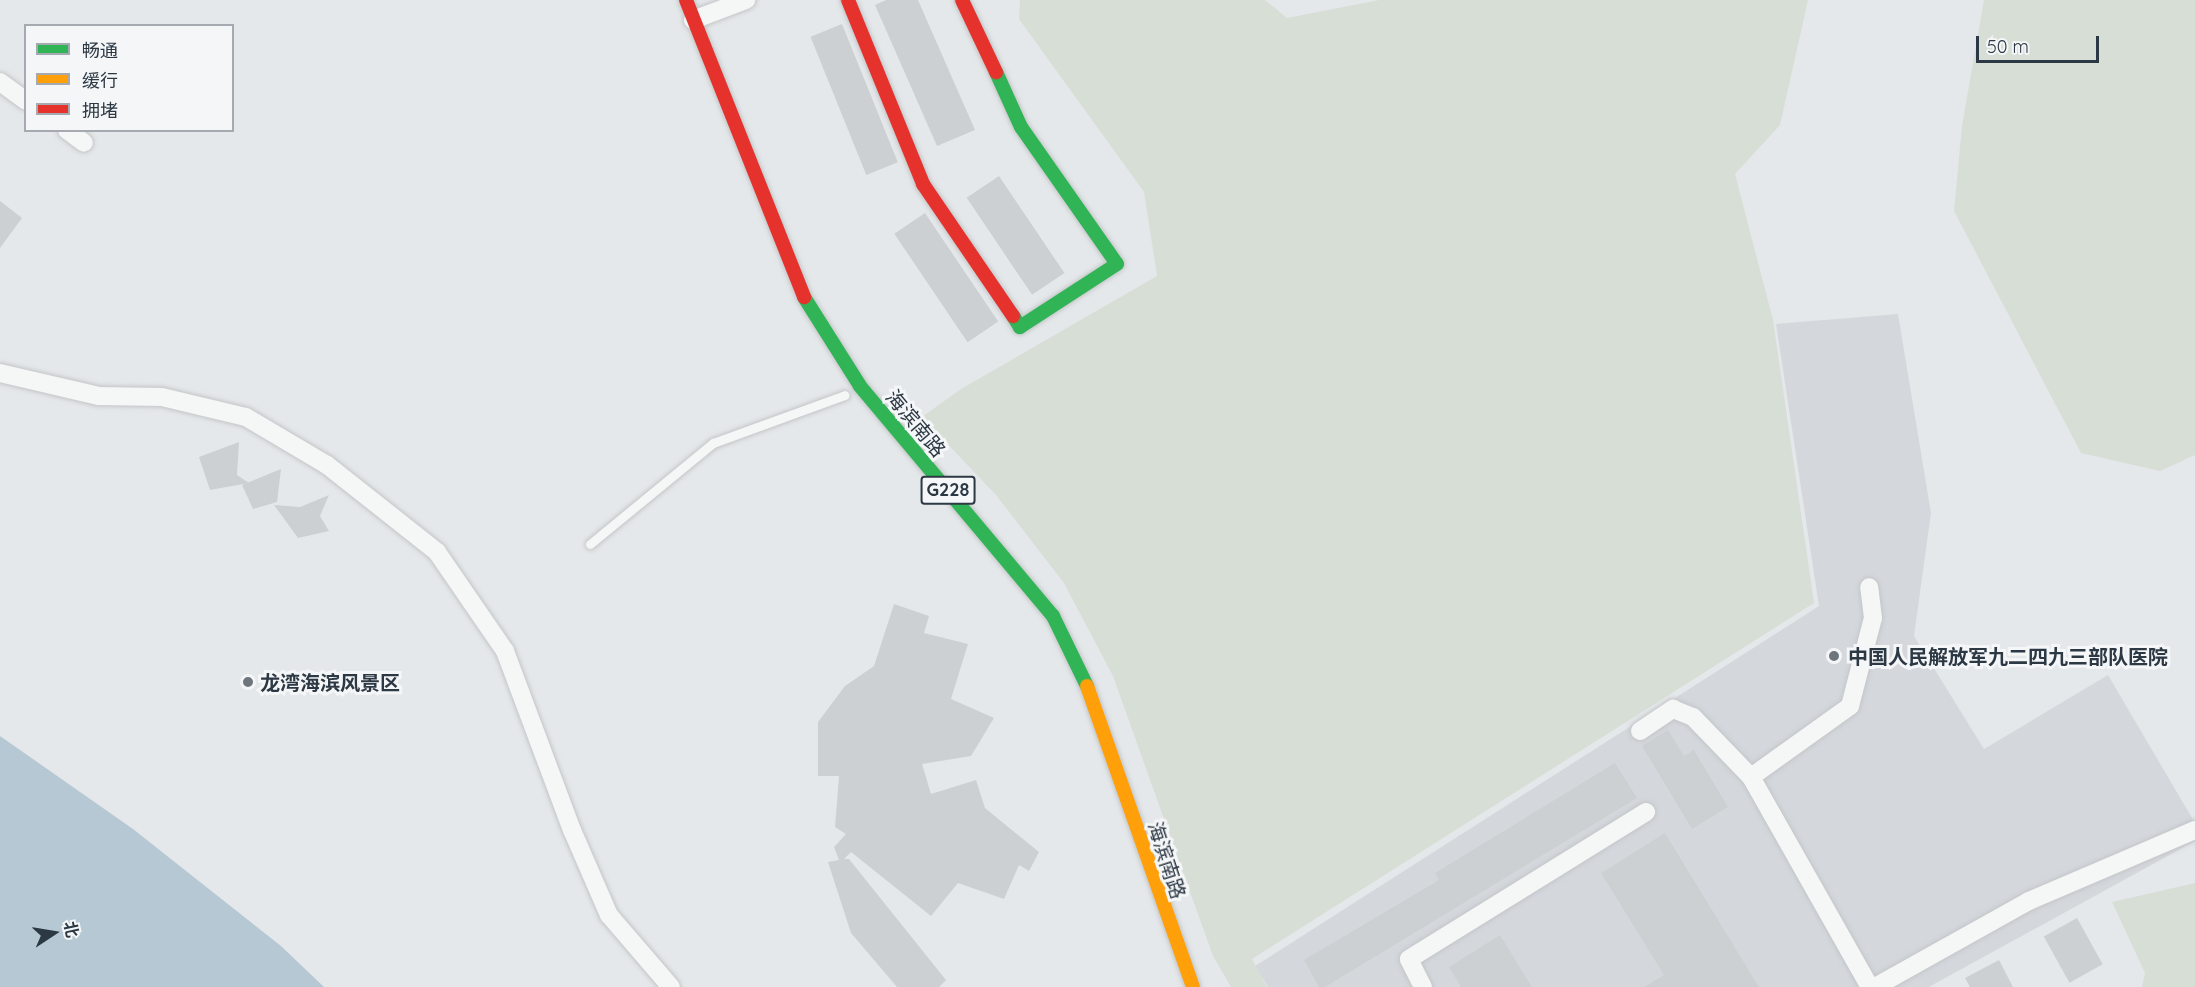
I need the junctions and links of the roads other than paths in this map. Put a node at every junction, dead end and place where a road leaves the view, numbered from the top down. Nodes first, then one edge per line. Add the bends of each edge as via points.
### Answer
1 (686, 0) edge
2 (746, 0) edge
3 (848, 0) edge
4 (962, 0) edge
5 (693, 20) junction
6 (0, 82) edge
7 (24, 100) edge
8 (70, 132) edge
9 (84, 143) dead end
10 (0, 373) edge
11 (842, 390) joint
12 (855, 408) dead end
13 (590, 544) dead end
14 (1869, 587) dead end
15 (1640, 731) dead end
16 (1751, 777) junction
17 (1646, 812) dead end
18 (2195, 830) edge
19 (671, 987) edge
20 (1193, 987) edge
21 (1423, 987) edge
22 (1870, 987) edge
23 (1875, 987) edge

1 - 5 main road, 海滨南路 / G228
2 - 5 street
3 - 4 main road via 923,184 1020,327 1117,264 1022,128
5 - 20 main road, 海滨南路 / G228 via 801,292 860,386 1053,616 1085,681 1161,907
6 - 7 street
8 - 9 street
10 - 19 street via 99,396 162,397 246,417 327,465 436,552 505,651 609,915
11 - 12 main road, 海滨南路
11 - 13 lane via 713,443
14 - 16 street via 1873,618 1850,706
15 - 16 street via 1673,709 1693,717
16 - 22 street
17 - 21 street via 1409,959
18 - 23 street via 2029,902

